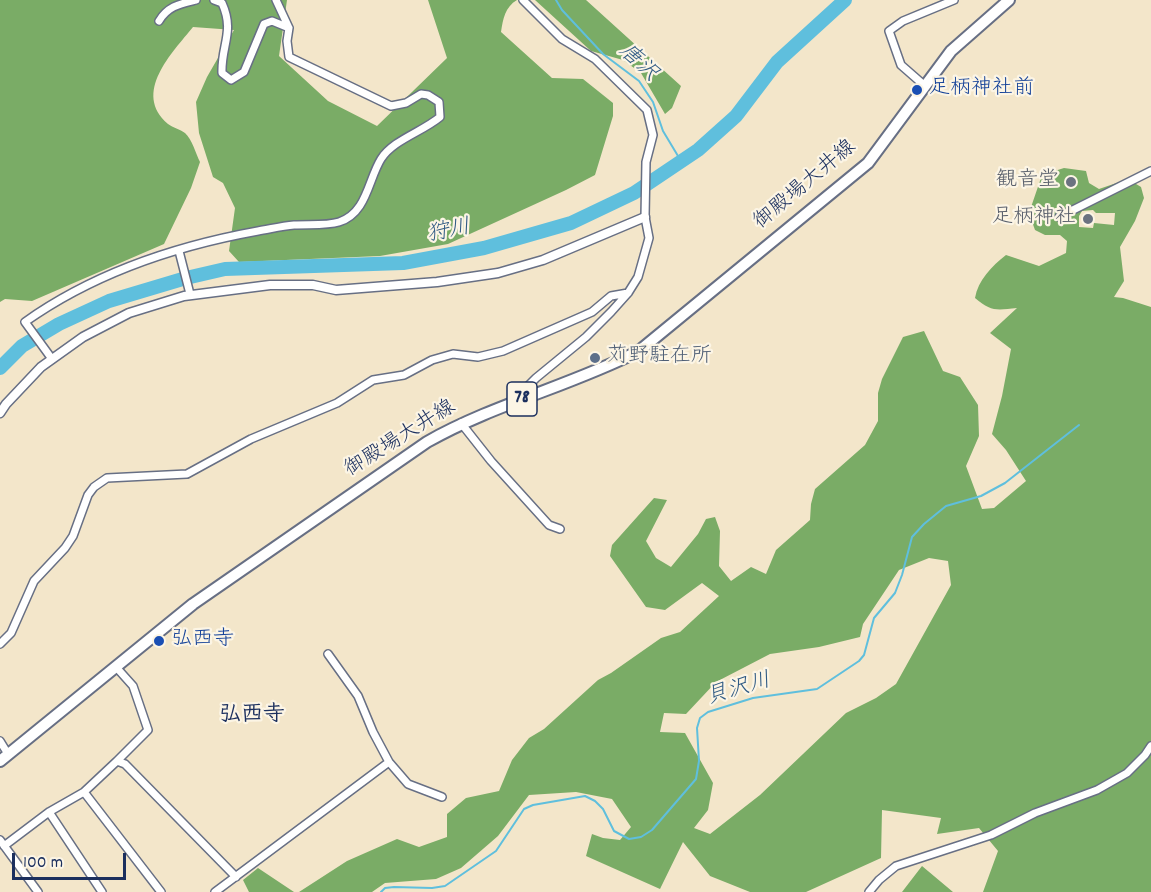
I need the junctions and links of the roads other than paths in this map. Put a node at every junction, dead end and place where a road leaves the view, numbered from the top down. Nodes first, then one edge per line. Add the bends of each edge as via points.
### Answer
1 (196, 0) edge
2 (214, 0) edge
3 (276, 0) edge
4 (523, 0) edge
5 (954, 0) edge
6 (1008, 0) edge
7 (159, 21) dead end
8 (289, 28) junction
9 (926, 86) junction
10 (1151, 171) edge
11 (645, 214) junction
12 (1059, 217) dead end
13 (179, 251) junction
14 (628, 293) junction
15 (190, 294) junction
16 (50, 356) junction
17 (511, 403) junction
18 (0, 413) edge
19 (461, 423) junction
20 (560, 529) dead end
21 (0, 644) edge
22 (328, 654) dead end
23 (116, 667) junction
24 (0, 741) edge
25 (1151, 746) edge
26 (4, 757) edge
27 (117, 761) junction
28 (389, 762) junction
29 (84, 792) junction
30 (442, 797) dead end
31 (49, 812) junction
32 (2, 843) edge
33 (236, 876) junction
34 (38, 892) edge
35 (102, 892) edge
36 (161, 892) edge
37 (215, 892) edge
38 (869, 892) edge

1 - 7 street via 172,7
2 - 8 street via 222,3 229,26 221,62 222,73 231,80 244,72 264,24 272,21
3 - 8 street
4 - 11 street via 562,39 595,59 647,110 653,135 646,162
5 - 9 street via 889,31 901,65
6 - 9 main road, 御殿場大井線 / 78 via 951,51
8 - 13 street via 289,57 391,106 406,103 422,93 428,95 439,102 440,117 388,150 364,200 339,222 240,234
9 - 17 main road, 御殿場大井線 / 78 via 868,163 639,351
10 - 12 street
11 - 14 street via 649,238 638,277
11 - 15 street via 543,260 498,273 336,290 313,285 270,285
13 - 15 street
13 - 16 street via 141,260 85,285 26,322
14 - 17 street via 586,337
14 - 21 street via 611,296 592,312 503,351 478,357 453,354 404,375 373,380 337,403 251,439 187,474 107,478 88,495 73,536 34,581 11,633
15 - 16 street via 129,313
16 - 18 street
17 - 19 main road, 御殿場大井線 / 78
19 - 20 street via 549,525
19 - 23 main road, 御殿場大井線 / 78 via 427,442 193,604
22 - 28 street via 358,696
23 - 26 main road, 御殿場大井線 / 78
23 - 27 street via 133,686 148,729
24 - 26 street
25 - 38 street via 1127,774 1097,790 1035,813 991,835 896,866
27 - 29 street
27 - 33 street via 125,764
28 - 30 street via 408,784
28 - 33 street
29 - 31 street
29 - 36 street
31 - 32 street
31 - 35 street
32 - 34 street
33 - 37 street

